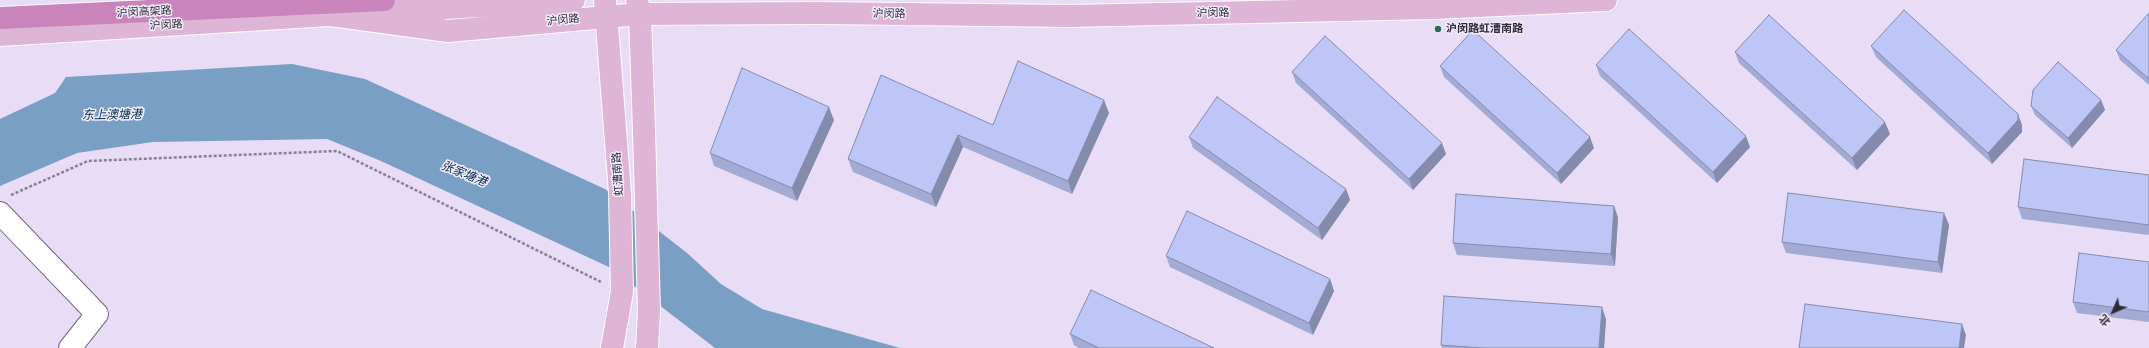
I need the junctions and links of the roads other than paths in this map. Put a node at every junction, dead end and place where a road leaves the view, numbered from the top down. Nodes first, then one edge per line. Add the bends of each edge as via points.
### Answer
1 (384, 0) edge
2 (574, 0) edge
3 (895, 0) edge
4 (1120, 0) edge
5 (1606, 0) edge
6 (639, 7) edge
7 (605, 8) edge
8 (819, 13) junction
9 (1173, 14) junction
10 (331, 15) junction
11 (0, 18) edge
12 (0, 35) edge
13 (3, 205) edge
14 (70, 348) edge
15 (612, 348) edge
16 (647, 348) edge

1 - 11 highway, 沪闵高架路
2 - 10 main road, 沪闵路
3 - 8 main road, 沪闵路
4 - 9 main road
5 - 9 main road, 沪闵路 via 1435,8
6 - 7 main road, 沪闵路
6 - 8 main road, 沪闵路
6 - 16 main road via 646,206
7 - 10 main road, 沪闵路 via 448,31
7 - 15 main road, 虹漕南路 via 620,193 622,292
8 - 9 main road, 沪闵路 via 1070,16
10 - 12 main road, 沪闵路
13 - 14 street via 97,314

